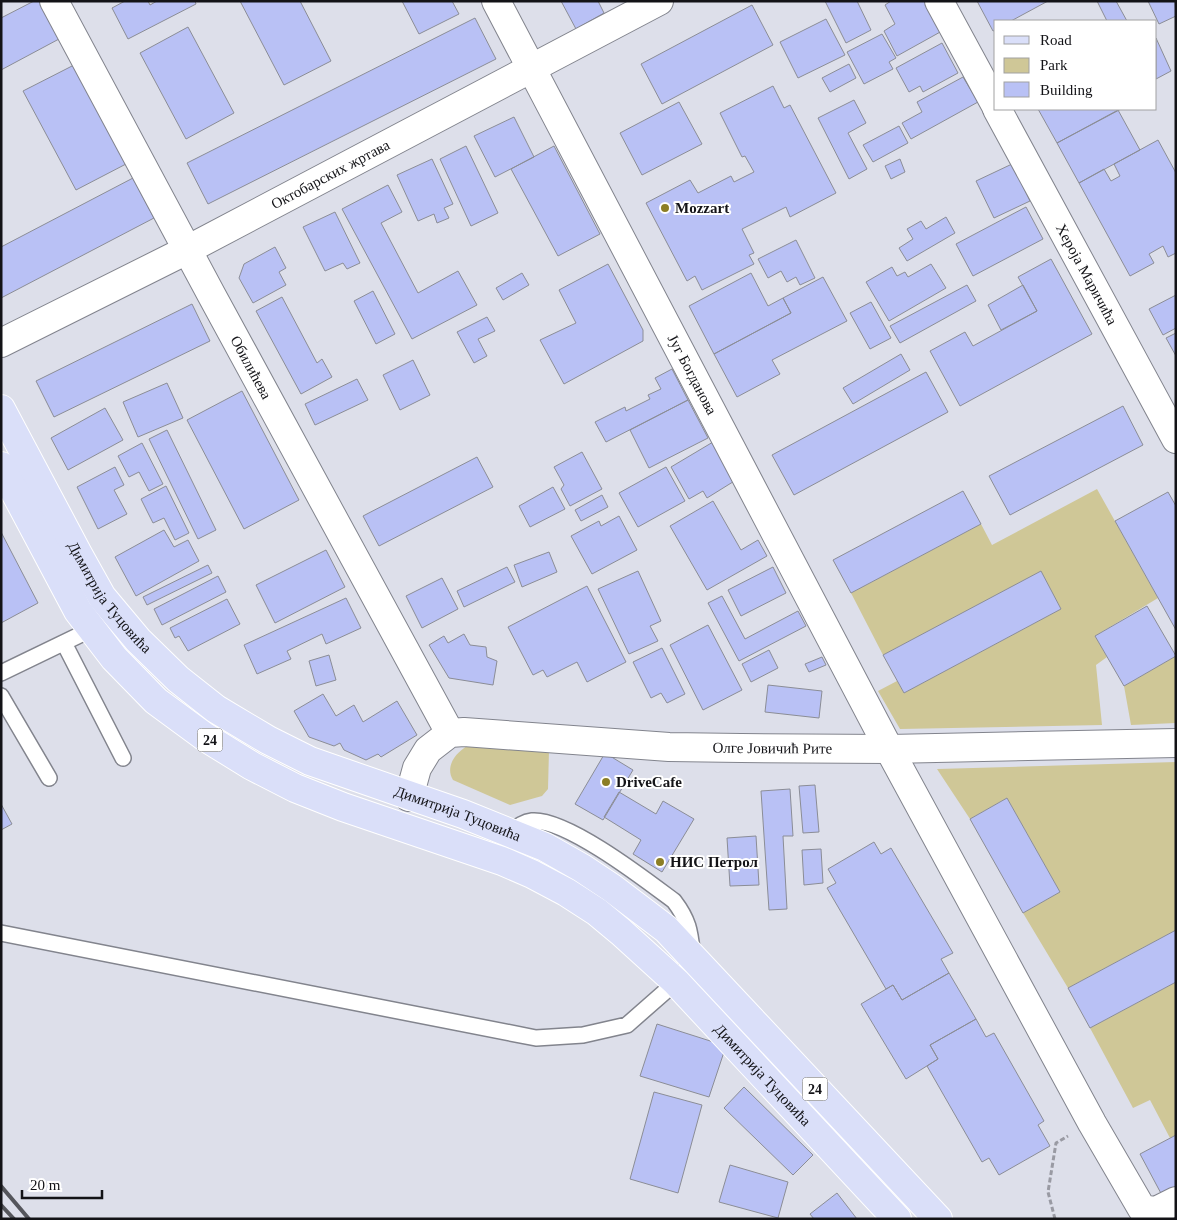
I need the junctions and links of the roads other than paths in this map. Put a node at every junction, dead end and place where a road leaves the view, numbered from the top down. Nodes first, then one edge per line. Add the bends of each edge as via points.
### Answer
1 (54, 1) edge
2 (496, 1) edge
3 (659, 1) edge
4 (939, 1) edge
5 (532, 68) junction
6 (994, 104) edge
7 (997, 110) edge
8 (187, 250) junction
9 (1, 344) edge
10 (1, 409) edge
11 (1176, 439) edge
12 (1, 466) edge
13 (120, 618) junction
14 (92, 629) junction
15 (64, 643) junction
16 (1, 672) edge
17 (1, 696) edge
18 (450, 733) junction
19 (1176, 742) edge
20 (889, 749) junction
21 (123, 758) dead end
22 (49, 778) dead end
23 (409, 797) junction
24 (1, 933) edge
25 (693, 958) junction
26 (676, 982) junction
27 (1176, 1201) edge
28 (897, 1219) edge
29 (938, 1219) edge

1 - 8 street, Обилићева
2 - 5 street, Југ Богданова
3 - 5 street, Октобарских жртава
4 - 6 street, Хероја Маричића
5 - 8 street, Октобарских жртава
5 - 20 street, Југ Богданова
7 - 11 street, Хероја Маричића
8 - 9 street, Октобарских жртава
8 - 18 street, Обилићева
10 - 13 main road, Димитрија Туцовића / 24 via 102,597
12 - 14 main road, Димитрија Туцовића / 24 via 78,611
13 - 14 lane
13 - 23 main road, Димитрија Туцовића / 24 via 178,679 216,709 310,761
14 - 15 lane
14 - 26 main road, Димитрија Туцовића / 24 via 114,658 156,701 252,766 343,807 532,874 597,912
15 - 16 lane
15 - 21 lane
17 - 22 lane
18 - 20 street, Олге Јовичић Рите via 669,747
18 - 23 street via 428,750 421,760
19 - 20 street, Олге Јовичић Рите
20 - 27 street via 1142,1209 1156,1211
23 - 25 main road, Димитрија Туцовића / 24 via 463,814 545,848 574,864 627,898 666,930
24 - 26 lane via 536,1038 583,1035 627,1025
25 - 26 lane
25 - 29 main road, Димитрија Туцовића / 24
26 - 28 main road, Димитрија Туцовића / 24

